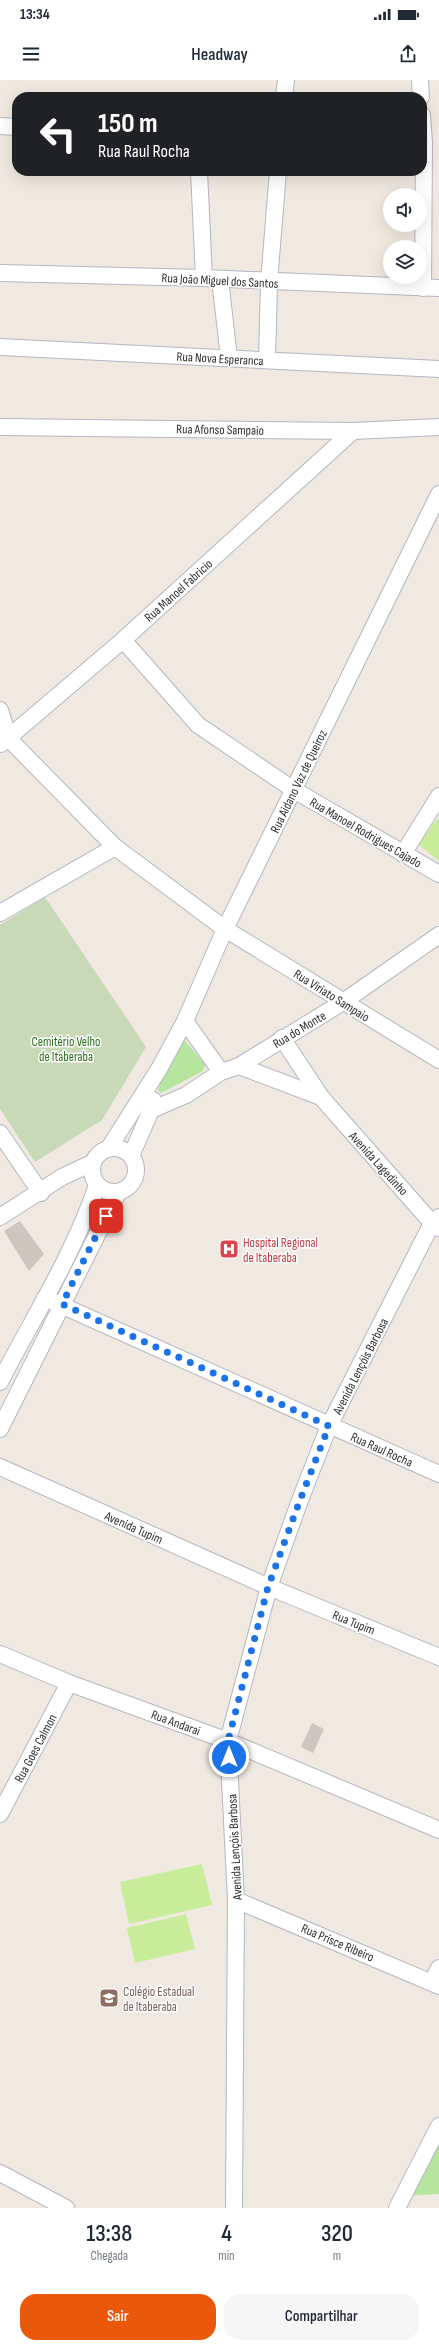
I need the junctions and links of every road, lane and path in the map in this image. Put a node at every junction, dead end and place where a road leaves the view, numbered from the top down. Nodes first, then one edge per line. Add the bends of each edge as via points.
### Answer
1 (286, 80) edge
2 (420, 80) edge
3 (285, 92) edge
4 (421, 92) edge
5 (0, 126) edge
6 (12, 126) edge
7 (428, 144) edge
8 (427, 173) edge
9 (199, 176) edge
10 (278, 176) edge
11 (427, 176) edge
12 (0, 273) edge
13 (204, 278) junction
14 (220, 279) junction
15 (269, 282) junction
16 (423, 288) junction
17 (439, 288) edge
18 (0, 348) edge
19 (229, 358) junction
20 (267, 360) junction
21 (439, 369) edge
22 (0, 427) edge
23 (439, 427) edge
24 (353, 431) junction
25 (439, 494) edge
26 (123, 640) junction
27 (0, 710) edge
28 (4, 742) edge
29 (294, 790) junction
30 (439, 796) edge
31 (115, 847) junction
32 (403, 854) junction
33 (439, 874) edge
34 (1, 910) edge
35 (225, 929) junction
36 (439, 935) edge
37 (343, 1002) junction
38 (185, 1021) junction
39 (282, 1038) junction
40 (439, 1060) edge
41 (239, 1066) junction
42 (159, 1069) junction
43 (221, 1072) junction
44 (321, 1097) junction
45 (151, 1110) junction
46 (0, 1133) edge
47 (110, 1148) junction
48 (131, 1156) junction
49 (94, 1175) junction
50 (41, 1193) junction
51 (118, 1193) junction
52 (0, 1217) edge
53 (437, 1222) edge
54 (72, 1244) junction
55 (90, 1251) junction
56 (45, 1298) junction
57 (62, 1304) junction
58 (10, 1364) junction
59 (29, 1373) junction
60 (0, 1382) edge
61 (329, 1426) junction
62 (0, 1429) edge
63 (0, 1467) edge
64 (439, 1474) edge
65 (268, 1587) junction
66 (0, 1654) edge
67 (439, 1657) edge
68 (69, 1683) junction
69 (228, 1741) junction
70 (0, 1814) edge
71 (439, 1830) edge
72 (236, 1900) junction
73 (437, 1978) edge
74 (439, 2126) edge
75 (0, 2173) edge
76 (66, 2208) edge
77 (234, 2208) edge
78 (397, 2208) edge

1 - 3 street
2 - 4 street
5 - 6 street
7 - 8 street
9 - 13 street
10 - 15 street
11 - 16 street
12 - 13 street, Rua João Miguel dos Santos
13 - 14 street, Rua João Miguel dos Santos
14 - 15 street, Rua João Miguel dos Santos
14 - 19 street
15 - 16 street, Rua João Miguel dos Santos
15 - 20 street
16 - 17 street, Rua João Miguel dos Santos
18 - 19 street, Rua Nova Esperanca
19 - 20 street, Rua Nova Esperanca
20 - 21 street, Rua Nova Esperanca
22 - 24 street, Rua Afonso Sampaio
23 - 24 street, Rua Afonso Sampaio
24 - 26 street, Rua Manoel Fabricio
25 - 29 street, Rua Aidano Vaz de Queiroz
26 - 28 street, Rua Manoel Fabricio
26 - 29 street, Rua Manoel Rodrigues Cajado via 198,725
27 - 28 street
28 - 31 street, Rua Viriato Sampaio
29 - 32 street, Rua Manoel Rodrigues Cajado
29 - 35 street, Rua Aidano Vaz de Queiroz
30 - 32 street
31 - 34 street
31 - 35 street, Rua Viriato Sampaio
32 - 33 street, Rua Manoel Rodrigues Cajado
35 - 37 street, Rua Viriato Sampaio
35 - 38 street, Rua Aidano Vaz de Queiroz
36 - 37 street, Rua do Monte
37 - 39 street, Rua do Monte
37 - 40 street, Rua Viriato Sampaio
38 - 42 street, Rua Aidano Vaz de Queiroz
38 - 43 street
39 - 41 street, Rua do Monte
39 - 44 street, Avenida Lagedinho
41 - 43 street, Rua do Monte
41 - 44 street, Avenida Lagedinho
42 - 45 street, Rua Aidano Vaz de Queiroz
42 - 47 street, Rua Aidano Vaz de Queiroz
43 - 45 street, Rua do Monte via 186,1095
44 - 53 street, Avenida Lagedinho
45 - 48 street, Rua Aidano Vaz de Queiroz
46 - 50 street
47 - 48 street via 125,1150
47 - 49 street via 96,1156
48 - 51 street via 135,1162 135,1178 131,1185
49 - 50 street via 62,1177
49 - 51 street via 105,1191
49 - 54 street via 89,1207
50 - 52 street
51 - 55 street
53 - 61 street, Avenida Lençóis Barbosa
54 - 55 street
54 - 56 street
55 - 57 street
56 - 57 street, Rua Raul Rocha
56 - 58 street
57 - 59 street
57 - 61 street, Rua Raul Rocha
58 - 59 street
58 - 60 street
59 - 62 street
61 - 64 street, Rua Raul Rocha
61 - 65 street, Avenida Lençóis Barbosa
63 - 65 street, Avenida Tupim
65 - 67 street, Rua Tupim
65 - 69 street, Avenida Lençóis Barbosa
66 - 68 street, Rua Andarai
68 - 69 street, Rua Andarai
68 - 70 street, Rua Goes Calmon
69 - 71 street, Rua Andarai
69 - 72 street, Avenida Lençóis Barbosa
72 - 73 street, Rua Prisce Ribeiro
72 - 77 street, Avenida Lençóis Barbosa
74 - 78 street
75 - 76 street

